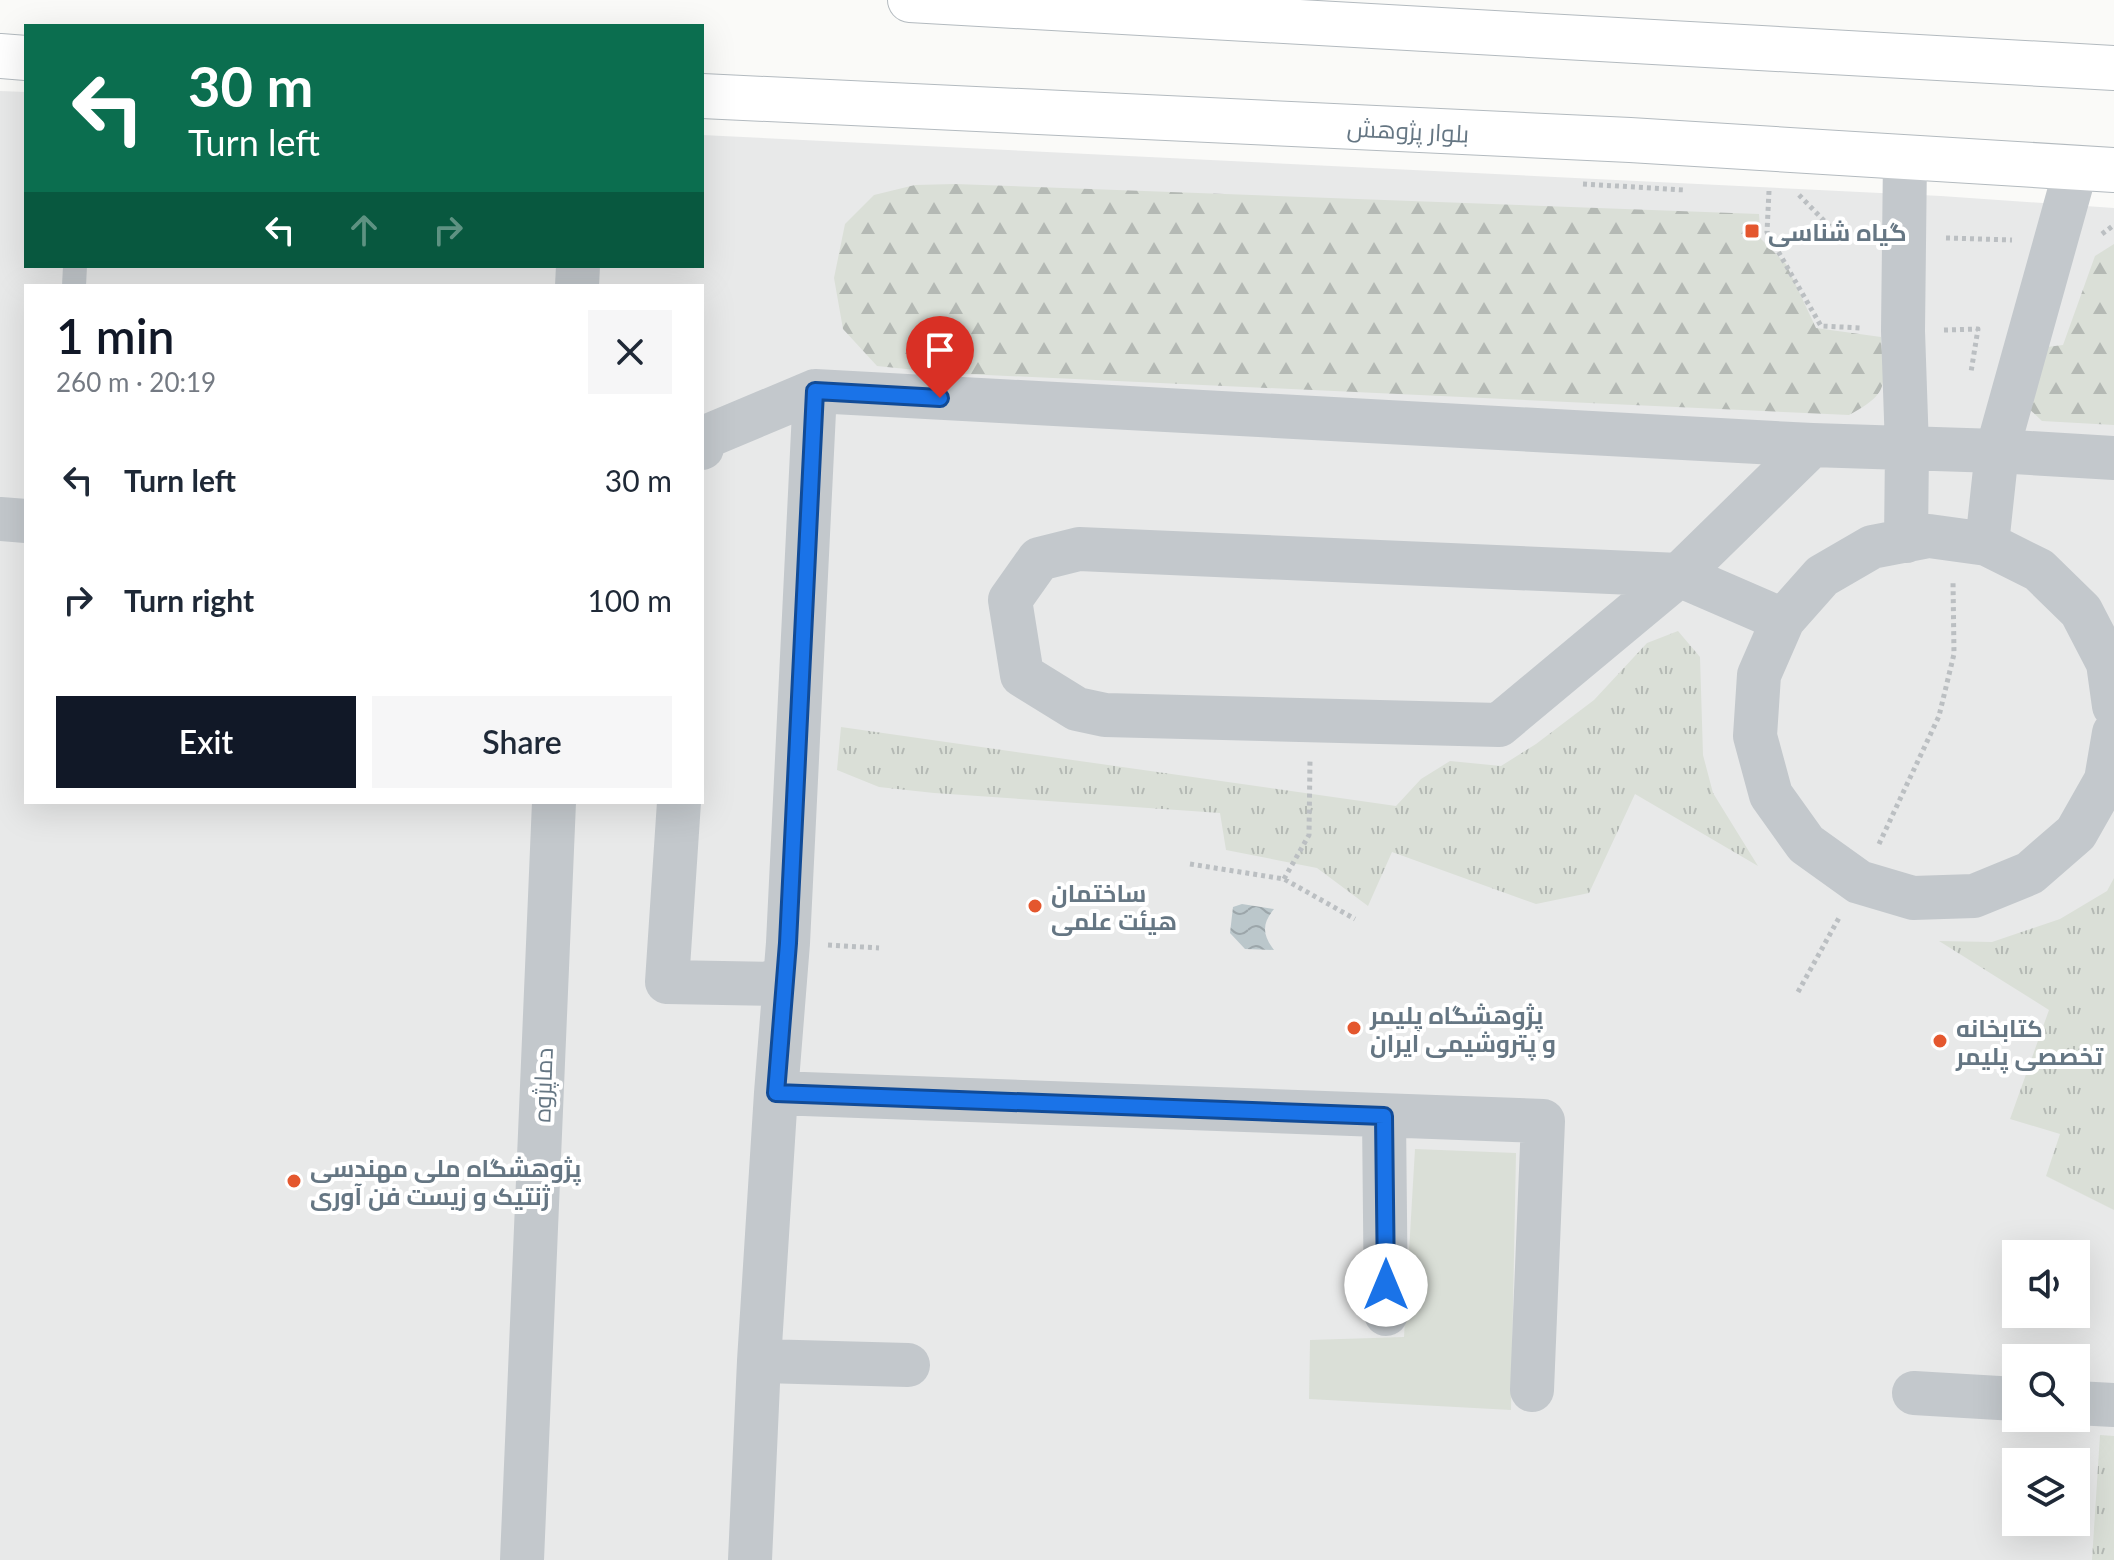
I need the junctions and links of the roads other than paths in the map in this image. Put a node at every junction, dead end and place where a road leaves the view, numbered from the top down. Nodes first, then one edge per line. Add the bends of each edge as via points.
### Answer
1 (910, 0) edge
2 (2114, 68) edge
3 (704, 96) edge
4 (1905, 158) junction
5 (2095, 169) edge
6 (815, 391) junction
7 (704, 438) edge
8 (1812, 445) junction
9 (1907, 448) junction
10 (1997, 451) junction
11 (2114, 458) edge
12 (0, 519) edge
13 (24, 521) edge
14 (1906, 541) junction
15 (1971, 542) junction
16 (1679, 575) junction
17 (1783, 620) junction
18 (2114, 706) edge
19 (2114, 733) edge
20 (554, 804) edge
21 (679, 804) edge
22 (784, 984) junction
23 (776, 1093) junction
24 (1384, 1116) junction
25 (1386, 1314) dead end
26 (759, 1361) junction
27 (908, 1365) dead end
28 (1532, 1390) dead end
29 (1914, 1393) dead end
30 (2002, 1398) edge
31 (2090, 1404) edge
32 (2114, 1405) edge
33 (522, 1560) edge
34 (750, 1560) edge

1 - 2 street
3 - 4 street, بلوار پژوهش
4 - 5 street, بلوار پژوهش
4 - 9 street
5 - 10 street via 2041,302
6 - 7 street
6 - 8 street
6 - 22 street
8 - 9 street
8 - 16 street
9 - 10 street
9 - 14 street
10 - 11 street
10 - 15 street
12 - 13 street
14 - 15 street via 1929,536
14 - 17 street via 1872,547 1822,576
15 - 18 street via 2039,570 2081,611 2108,663
16 - 16 street via 1079,549 1039,559 1010,600 1022,675 1077,709 1105,715 1499,725
16 - 17 street
17 - 19 street via 1759,675 1755,736 1771,795 1806,844 1859,882 1913,898 1974,896 2030,873 2076,833 2106,780
20 - 33 street, دماپژوه
21 - 22 street via 667,982
22 - 23 street
23 - 24 street
23 - 26 street
24 - 25 street
24 - 28 street via 1543,1121
26 - 27 street
26 - 34 street
29 - 30 street
31 - 32 street

